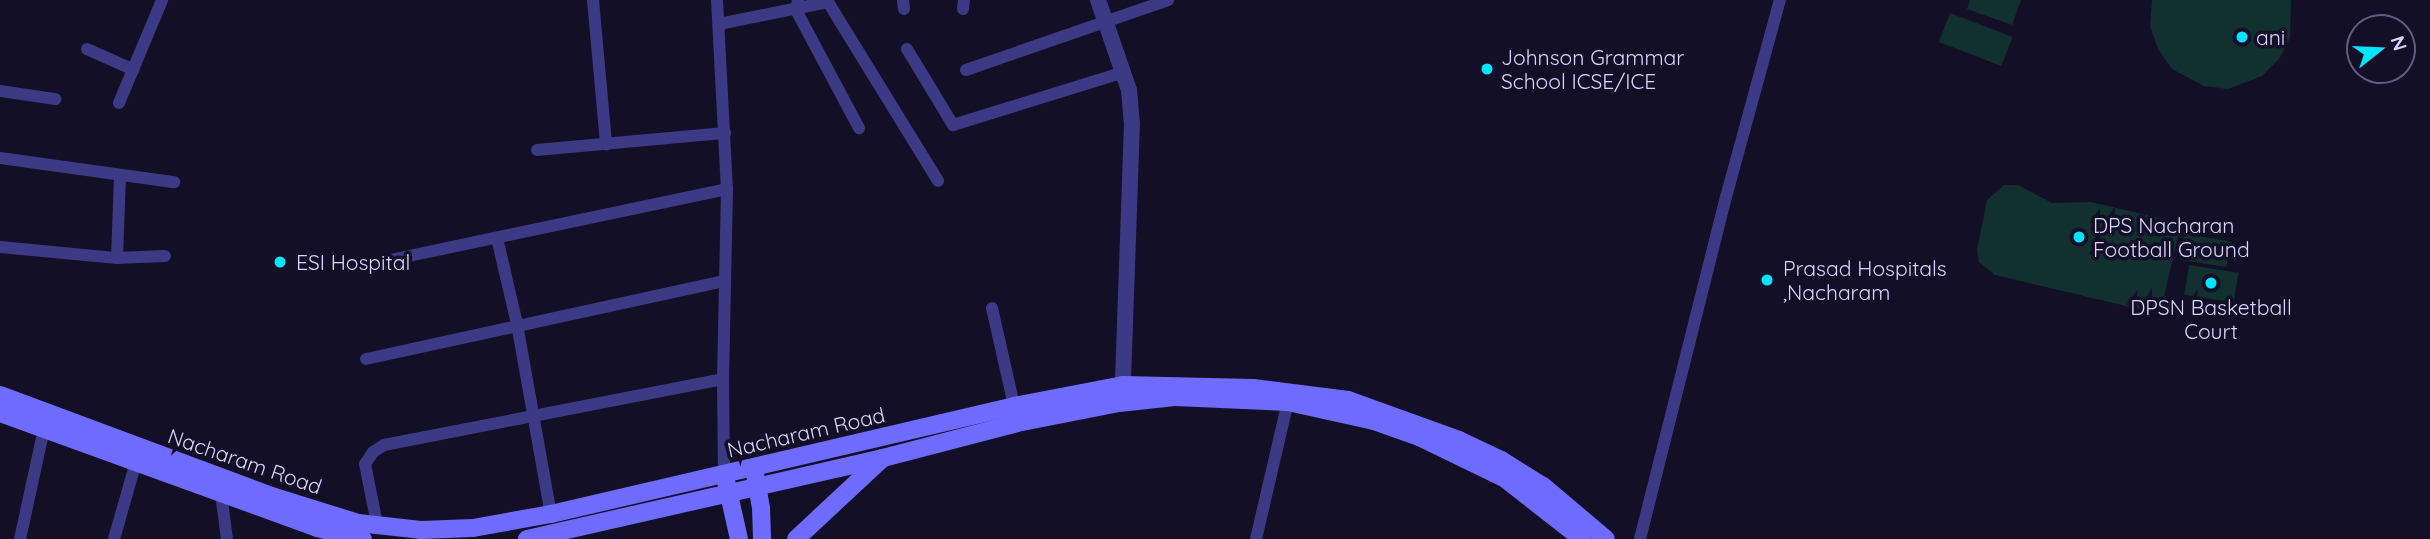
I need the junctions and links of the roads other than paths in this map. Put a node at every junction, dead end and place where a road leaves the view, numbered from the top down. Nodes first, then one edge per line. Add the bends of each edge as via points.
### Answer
1 (162, 0) edge
2 (593, 0) edge
3 (717, 0) edge
4 (1098, 0) edge
5 (1168, 0) edge
6 (1780, 0) edge
7 (797, 5) edge
8 (1106, 23) junction
9 (719, 24) junction
10 (87, 49) dead end
11 (907, 49) dead end
12 (134, 70) junction
13 (965, 70) dead end
14 (1121, 73) junction
15 (0, 92) edge
16 (55, 99) dead end
17 (119, 103) dead end
18 (859, 128) dead end
19 (725, 133) junction
20 (606, 144) junction
21 (537, 150) dead end
22 (0, 158) edge
23 (120, 177) junction
24 (938, 181) dead end
25 (174, 182) dead end
26 (727, 189) junction
27 (497, 238) junction
28 (0, 247) edge
29 (165, 256) dead end
30 (117, 258) junction
31 (390, 260) dead end
32 (724, 281) junction
33 (992, 308) dead end
34 (517, 324) junction
35 (366, 359) dead end
36 (723, 379) junction
37 (1123, 385) junction
38 (0, 395) edge
39 (1288, 402) junction
40 (1014, 406) junction
41 (0, 413) edge
42 (533, 414) junction
43 (44, 429) junction
44 (138, 456) junction
45 (883, 458) junction
46 (753, 467) junction
47 (724, 474) junction
48 (757, 486) junction
49 (729, 492) junction
50 (221, 494) junction
51 (551, 514) junction
52 (377, 524) junction
53 (20, 539) edge
54 (114, 539) edge
55 (227, 539) edge
56 (363, 539) edge
57 (527, 539) edge
58 (739, 539) edge
59 (762, 539) edge
60 (796, 539) edge
61 (1256, 539) edge
62 (1581, 539) edge
63 (1605, 539) edge
64 (1640, 539) edge

1 - 12 street
2 - 20 street
3 - 9 street
4 - 8 street
5 - 8 street
6 - 64 street
7 - 9 street
7 - 18 street
7 - 24 street via 828,2
8 - 13 street
8 - 14 street
9 - 19 street
10 - 12 street
11 - 14 street via 953,125
12 - 17 street
14 - 37 street via 1129,90 1132,123
15 - 16 street
19 - 20 street
19 - 26 street
20 - 21 street
22 - 23 street
23 - 25 street
23 - 30 street
26 - 27 street
26 - 32 street
27 - 31 street
27 - 34 street
28 - 30 street
29 - 30 street
32 - 34 street
32 - 36 street
33 - 40 street
34 - 35 street
34 - 42 street
36 - 42 street
36 - 47 street
37 - 40 main road, Nacharam Road
37 - 63 main road, Nacharam Road via 1253,388 1324,395 1379,410 1501,460 1544,486
38 - 44 main road, Nacharam Road
39 - 45 main road, Nacharam Road via 1175,397 1119,403 1017,423
39 - 61 street
39 - 62 main road, Nacharam Road via 1374,421 1471,460 1504,478
40 - 46 main road, Nacharam Road
41 - 43 main road, Nacharam Road
42 - 51 street
42 - 52 street via 384,444 365,464
43 - 44 main road, Nacharam Road
43 - 53 street
44 - 50 main road, Nacharam Road
44 - 52 main road, Nacharam Road via 358,523
44 - 54 street
45 - 48 main road, Nacharam Road
45 - 60 main road
46 - 47 main road, Nacharam Road
46 - 48 main road
47 - 49 main road
47 - 51 main road, Nacharam Road
48 - 49 main road, Nacharam Road
48 - 59 main road
49 - 57 main road, Nacharam Road
49 - 58 main road
50 - 55 street
50 - 56 main road, Nacharam Road
51 - 52 main road, Nacharam Road via 473,528 421,530

